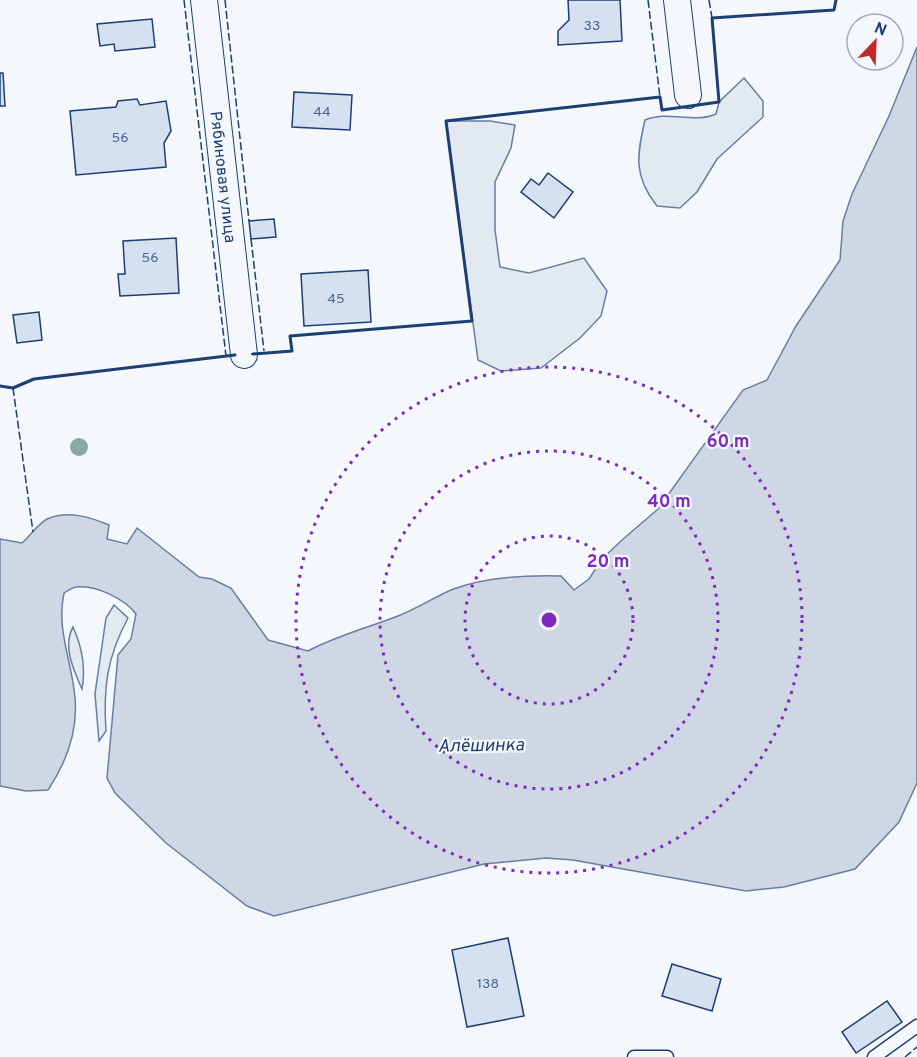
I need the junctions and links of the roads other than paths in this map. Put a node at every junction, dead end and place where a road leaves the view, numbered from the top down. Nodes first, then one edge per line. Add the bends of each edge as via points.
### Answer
1 (204, 0) edge
2 (677, 0) edge
3 (688, 95) dead end
4 (244, 355) dead end
5 (917, 1026) edge
6 (634, 1057) edge
7 (667, 1057) edge
8 (874, 1057) edge

1 - 4 street, Рябиновая улица
2 - 3 street
5 - 8 lane
6 - 7 lane

